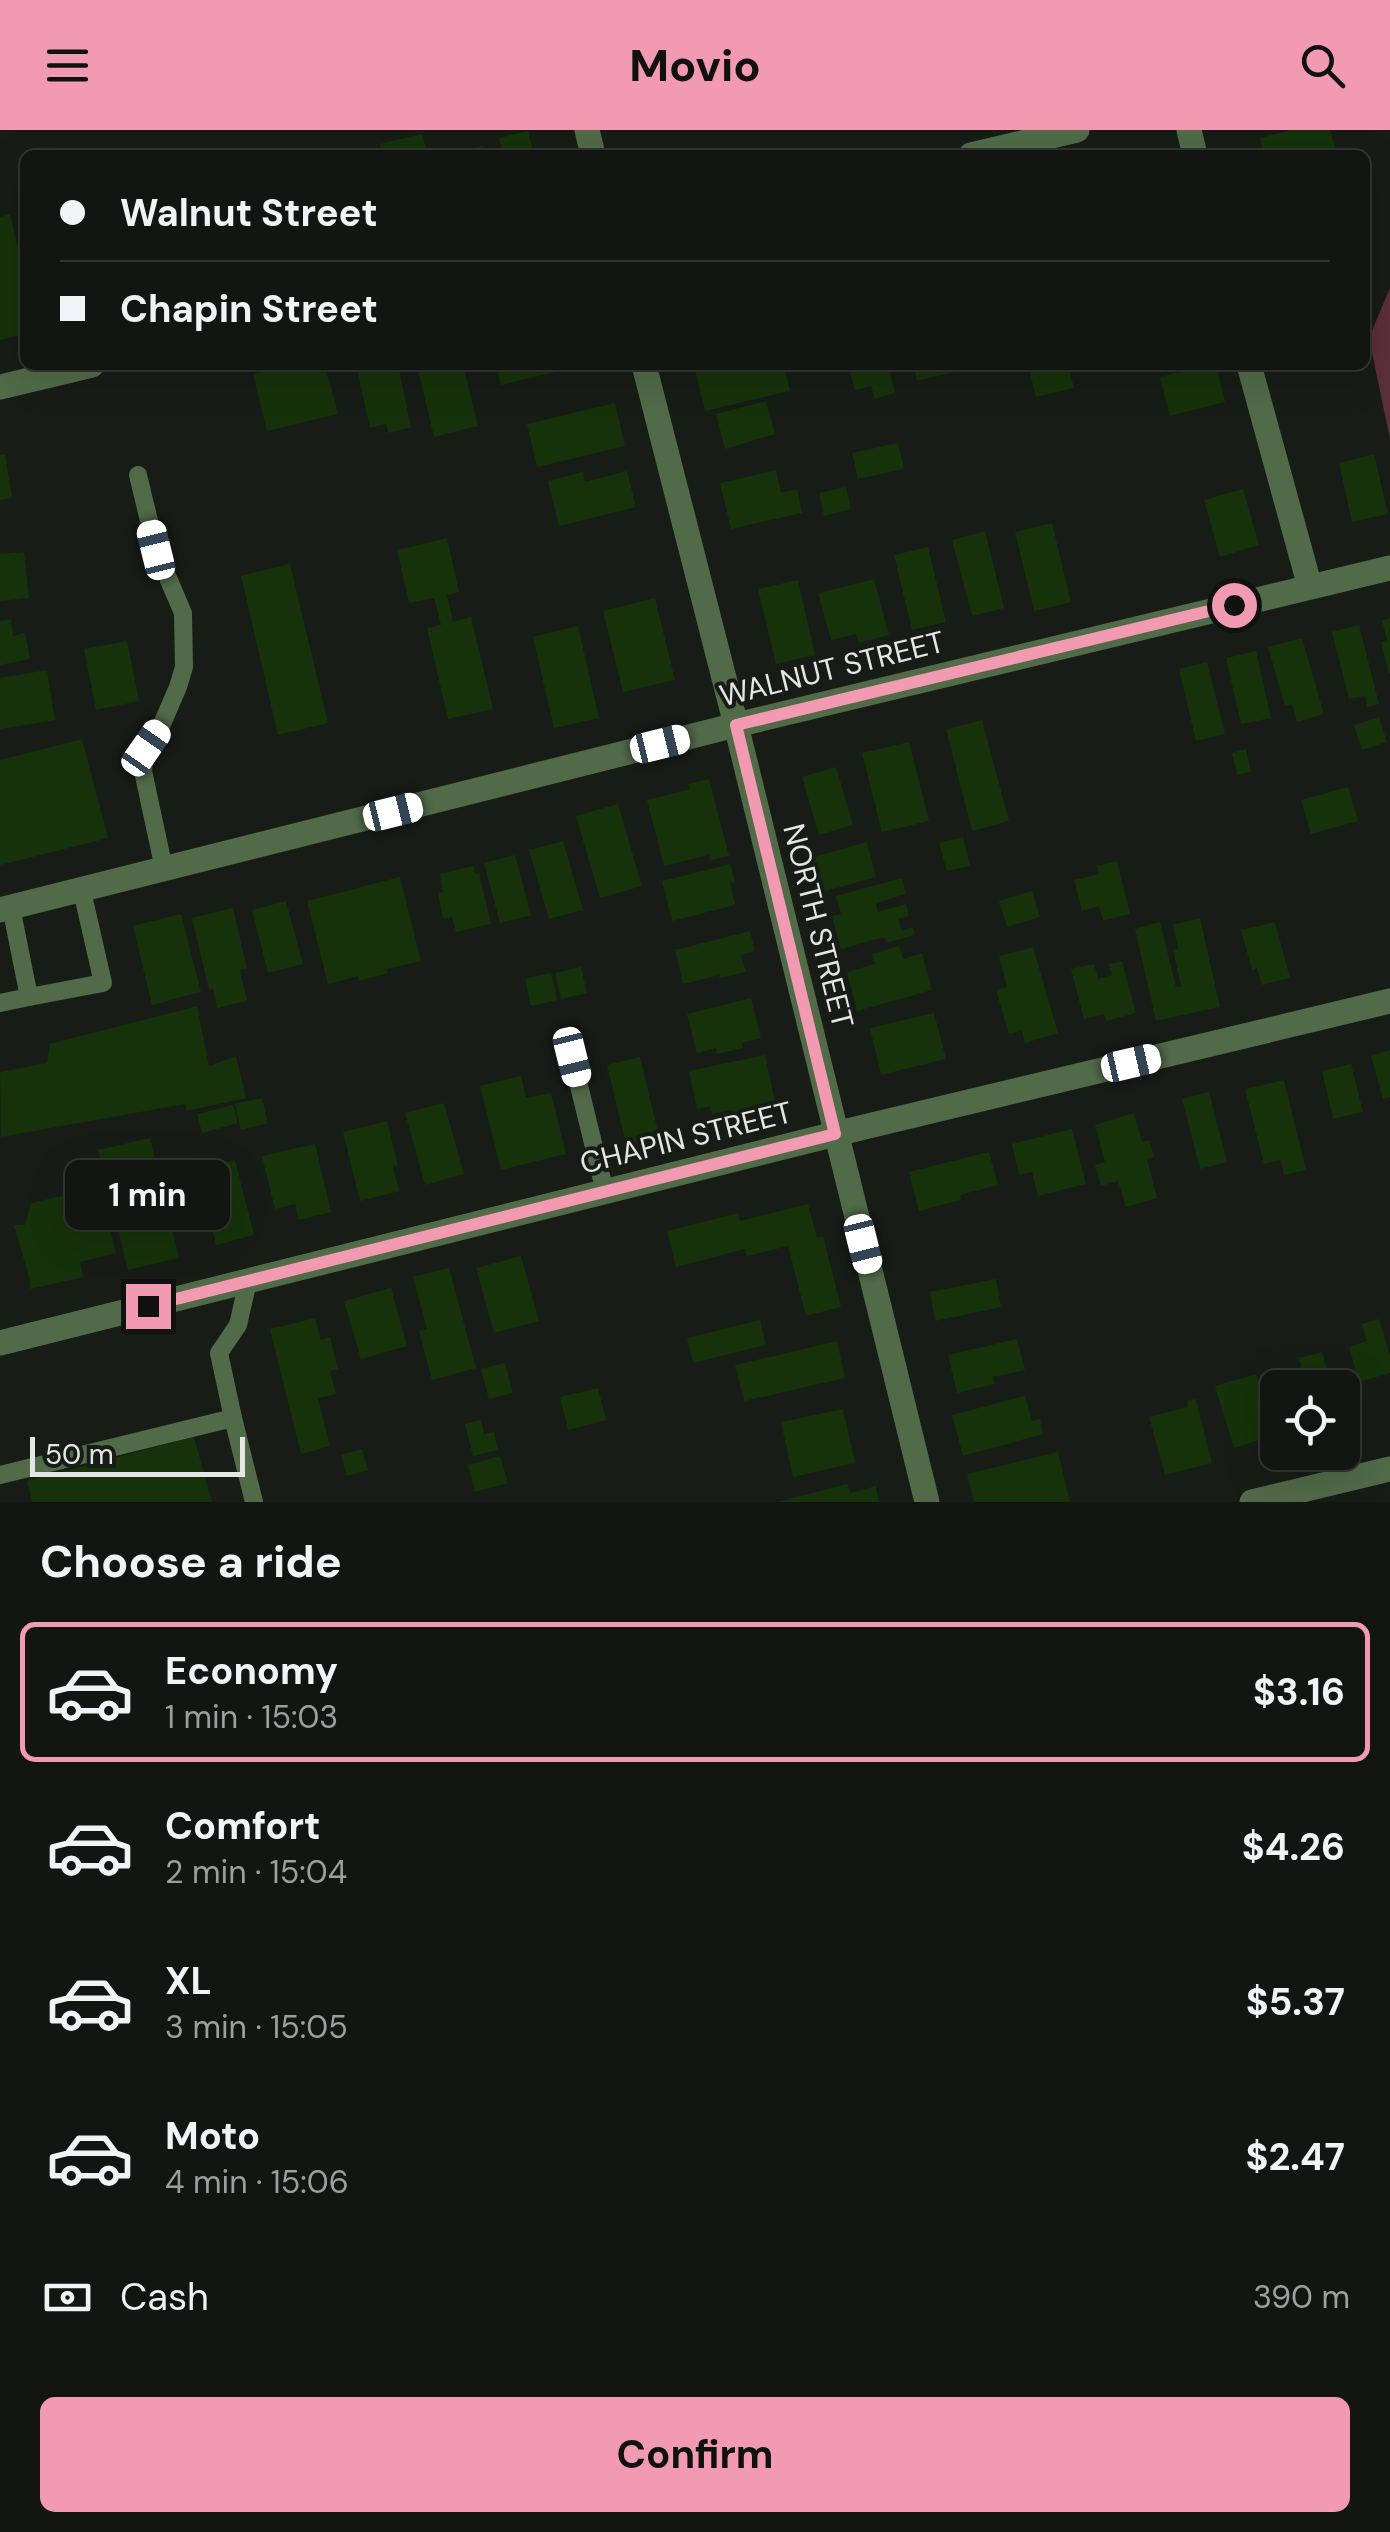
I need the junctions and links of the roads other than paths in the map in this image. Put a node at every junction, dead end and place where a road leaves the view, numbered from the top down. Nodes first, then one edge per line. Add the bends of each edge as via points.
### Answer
1 (1077, 130) edge
2 (992, 150) edge
3 (71, 370) edge
4 (645, 370) edge
5 (1250, 370) edge
6 (0, 387) edge
7 (138, 475) dead end
8 (1390, 568) edge
9 (1310, 586) junction
10 (736, 725) junction
11 (164, 869) junction
12 (82, 891) junction
13 (6, 909) edge
14 (30, 997) junction
15 (1390, 1001) edge
16 (0, 1004) edge
17 (572, 1057) dead end
18 (835, 1134) junction
19 (605, 1192) junction
20 (248, 1281) junction
21 (0, 1343) edge
22 (233, 1418) junction
23 (1390, 1469) edge
24 (0, 1475) edge
25 (254, 1502) edge
26 (927, 1502) edge
27 (1252, 1502) edge

1 - 2 street
3 - 6 street
4 - 10 street, NORTH STREET
5 - 9 street
7 - 11 lane via 156,550 183,613 184,666 146,748 144,771
8 - 9 street, WALNUT STREET
9 - 10 street, WALNUT STREET
10 - 11 street, WALNUT STREET
10 - 18 street, NORTH STREET
11 - 12 street, WALNUT STREET
12 - 13 street, WALNUT STREET
12 - 14 lane via 103,983
13 - 14 lane
14 - 16 lane
15 - 18 street, CHAPIN STREET
17 - 19 lane
18 - 19 street, CHAPIN STREET
18 - 26 street, NORTH STREET
19 - 20 street, CHAPIN STREET
20 - 21 street, CHAPIN STREET
20 - 22 lane via 238,1325 220,1353
22 - 24 lane
22 - 25 lane
23 - 27 street

